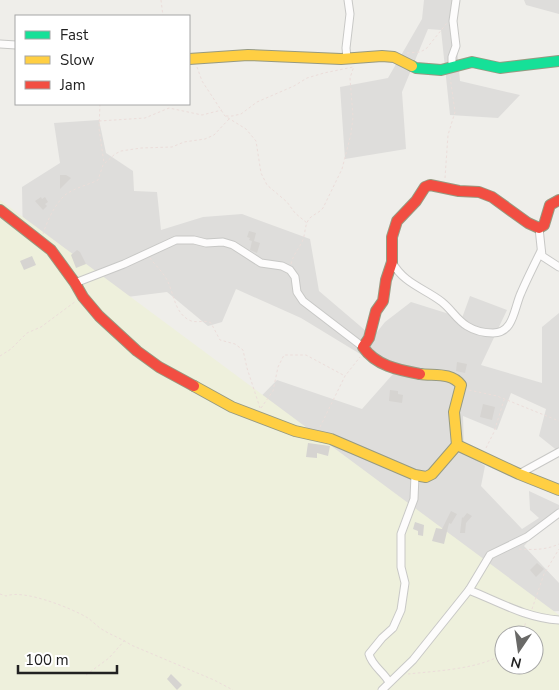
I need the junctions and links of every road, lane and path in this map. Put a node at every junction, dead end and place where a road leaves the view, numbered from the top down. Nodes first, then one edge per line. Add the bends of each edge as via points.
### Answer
1 (161, 0) edge
2 (348, 0) edge
3 (456, 0) edge
4 (163, 15) edge
5 (448, 22) dead end
6 (0, 44) edge
7 (15, 45) edge
8 (394, 57) junction
9 (190, 58) edge
10 (347, 58) junction
11 (559, 61) edge
12 (356, 62) junction
13 (452, 68) junction
14 (100, 105) edge
15 (222, 110) junction
16 (225, 116) junction
17 (229, 119) junction
18 (99, 121) junction
19 (104, 164) junction
20 (442, 187) junction
21 (559, 200) edge
22 (0, 210) edge
23 (307, 223) junction
24 (539, 228) junction
25 (40, 242) junction
26 (541, 251) junction
27 (146, 254) junction
28 (392, 262) junction
29 (559, 267) edge
30 (290, 270) junction
31 (76, 282) junction
32 (83, 297) junction
33 (364, 350) junction
34 (0, 356) edge
35 (345, 376) junction
36 (461, 388) junction
37 (504, 400) junction
38 (559, 421) edge
39 (312, 435) junction
40 (457, 445) junction
41 (559, 452) edge
42 (481, 456) junction
43 (519, 474) junction
44 (415, 475) junction
45 (559, 490) edge
46 (559, 514) edge
47 (559, 544) edge
48 (503, 549) junction
49 (559, 549) edge
50 (469, 590) junction
51 (0, 594) edge
52 (528, 615) junction
53 (559, 620) edge
54 (524, 625) edge
55 (124, 640) junction
56 (494, 658) edge
57 (400, 674) junction
58 (86, 675) dead end
59 (389, 682) junction
60 (233, 690) edge
61 (382, 690) edge

1 - 4 path
2 - 10 street
3 - 13 street via 453,21 456,46
5 - 8 path via 423,51
6 - 7 street
8 - 12 street via 382,56
8 - 13 street via 421,69
9 - 10 street via 277,55
9 - 15 path
10 - 12 street
11 - 13 street via 500,68 472,62
12 - 16 path via 307,78 257,102 241,114
12 - 23 path via 350,78 353,125 342,169 323,208
13 - 20 path via 450,82 455,112 448,135 446,177
14 - 18 path
15 - 16 path
15 - 18 path via 202,115 169,108 145,118
16 - 17 path
17 - 19 path via 214,135 205,139 172,147 121,151
17 - 23 path via 246,129 256,141 267,186
18 - 19 path
19 - 25 path via 98,180 62,198
20 - 24 street via 492,197
20 - 28 street via 425,187 397,221 392,237
21 - 24 street via 550,205 544,225
22 - 25 street
23 - 30 path
24 - 26 street
25 - 31 street via 51,250
26 - 28 street via 520,294 512,320 498,333 481,332 466,325 442,302 398,273
26 - 29 street via 542,256
27 - 30 street via 176,240 223,242 261,263
27 - 31 street
27 - 35 path via 166,277 176,305 184,316 194,322 209,321 220,340 244,350 260,410 273,391 284,356 306,355
28 - 33 street via 383,301 376,310
30 - 33 street via 303,301
31 - 32 street
32 - 34 path via 41,327 27,333
32 - 39 street via 136,351 159,367 232,408
33 - 35 path
33 - 36 street via 374,359 393,367 457,380
35 - 39 path via 323,421
36 - 37 path
36 - 40 street via 454,412
37 - 38 path
37 - 42 path via 494,432
39 - 44 street via 331,439
40 - 42 street
40 - 44 street via 432,474 426,477
41 - 43 street
42 - 43 street
43 - 45 street
44 - 59 street via 414,499 401,534 405,583 401,610 393,628 369,654
46 - 48 street via 527,537
47 - 48 path via 535,550
48 - 50 street via 490,555
49 - 52 path via 544,574
50 - 52 street
50 - 57 street
51 - 55 path via 45,600 79,613
52 - 53 street
52 - 54 path
55 - 58 path via 109,658
55 - 60 path
56 - 57 path
57 - 59 street
59 - 61 street

